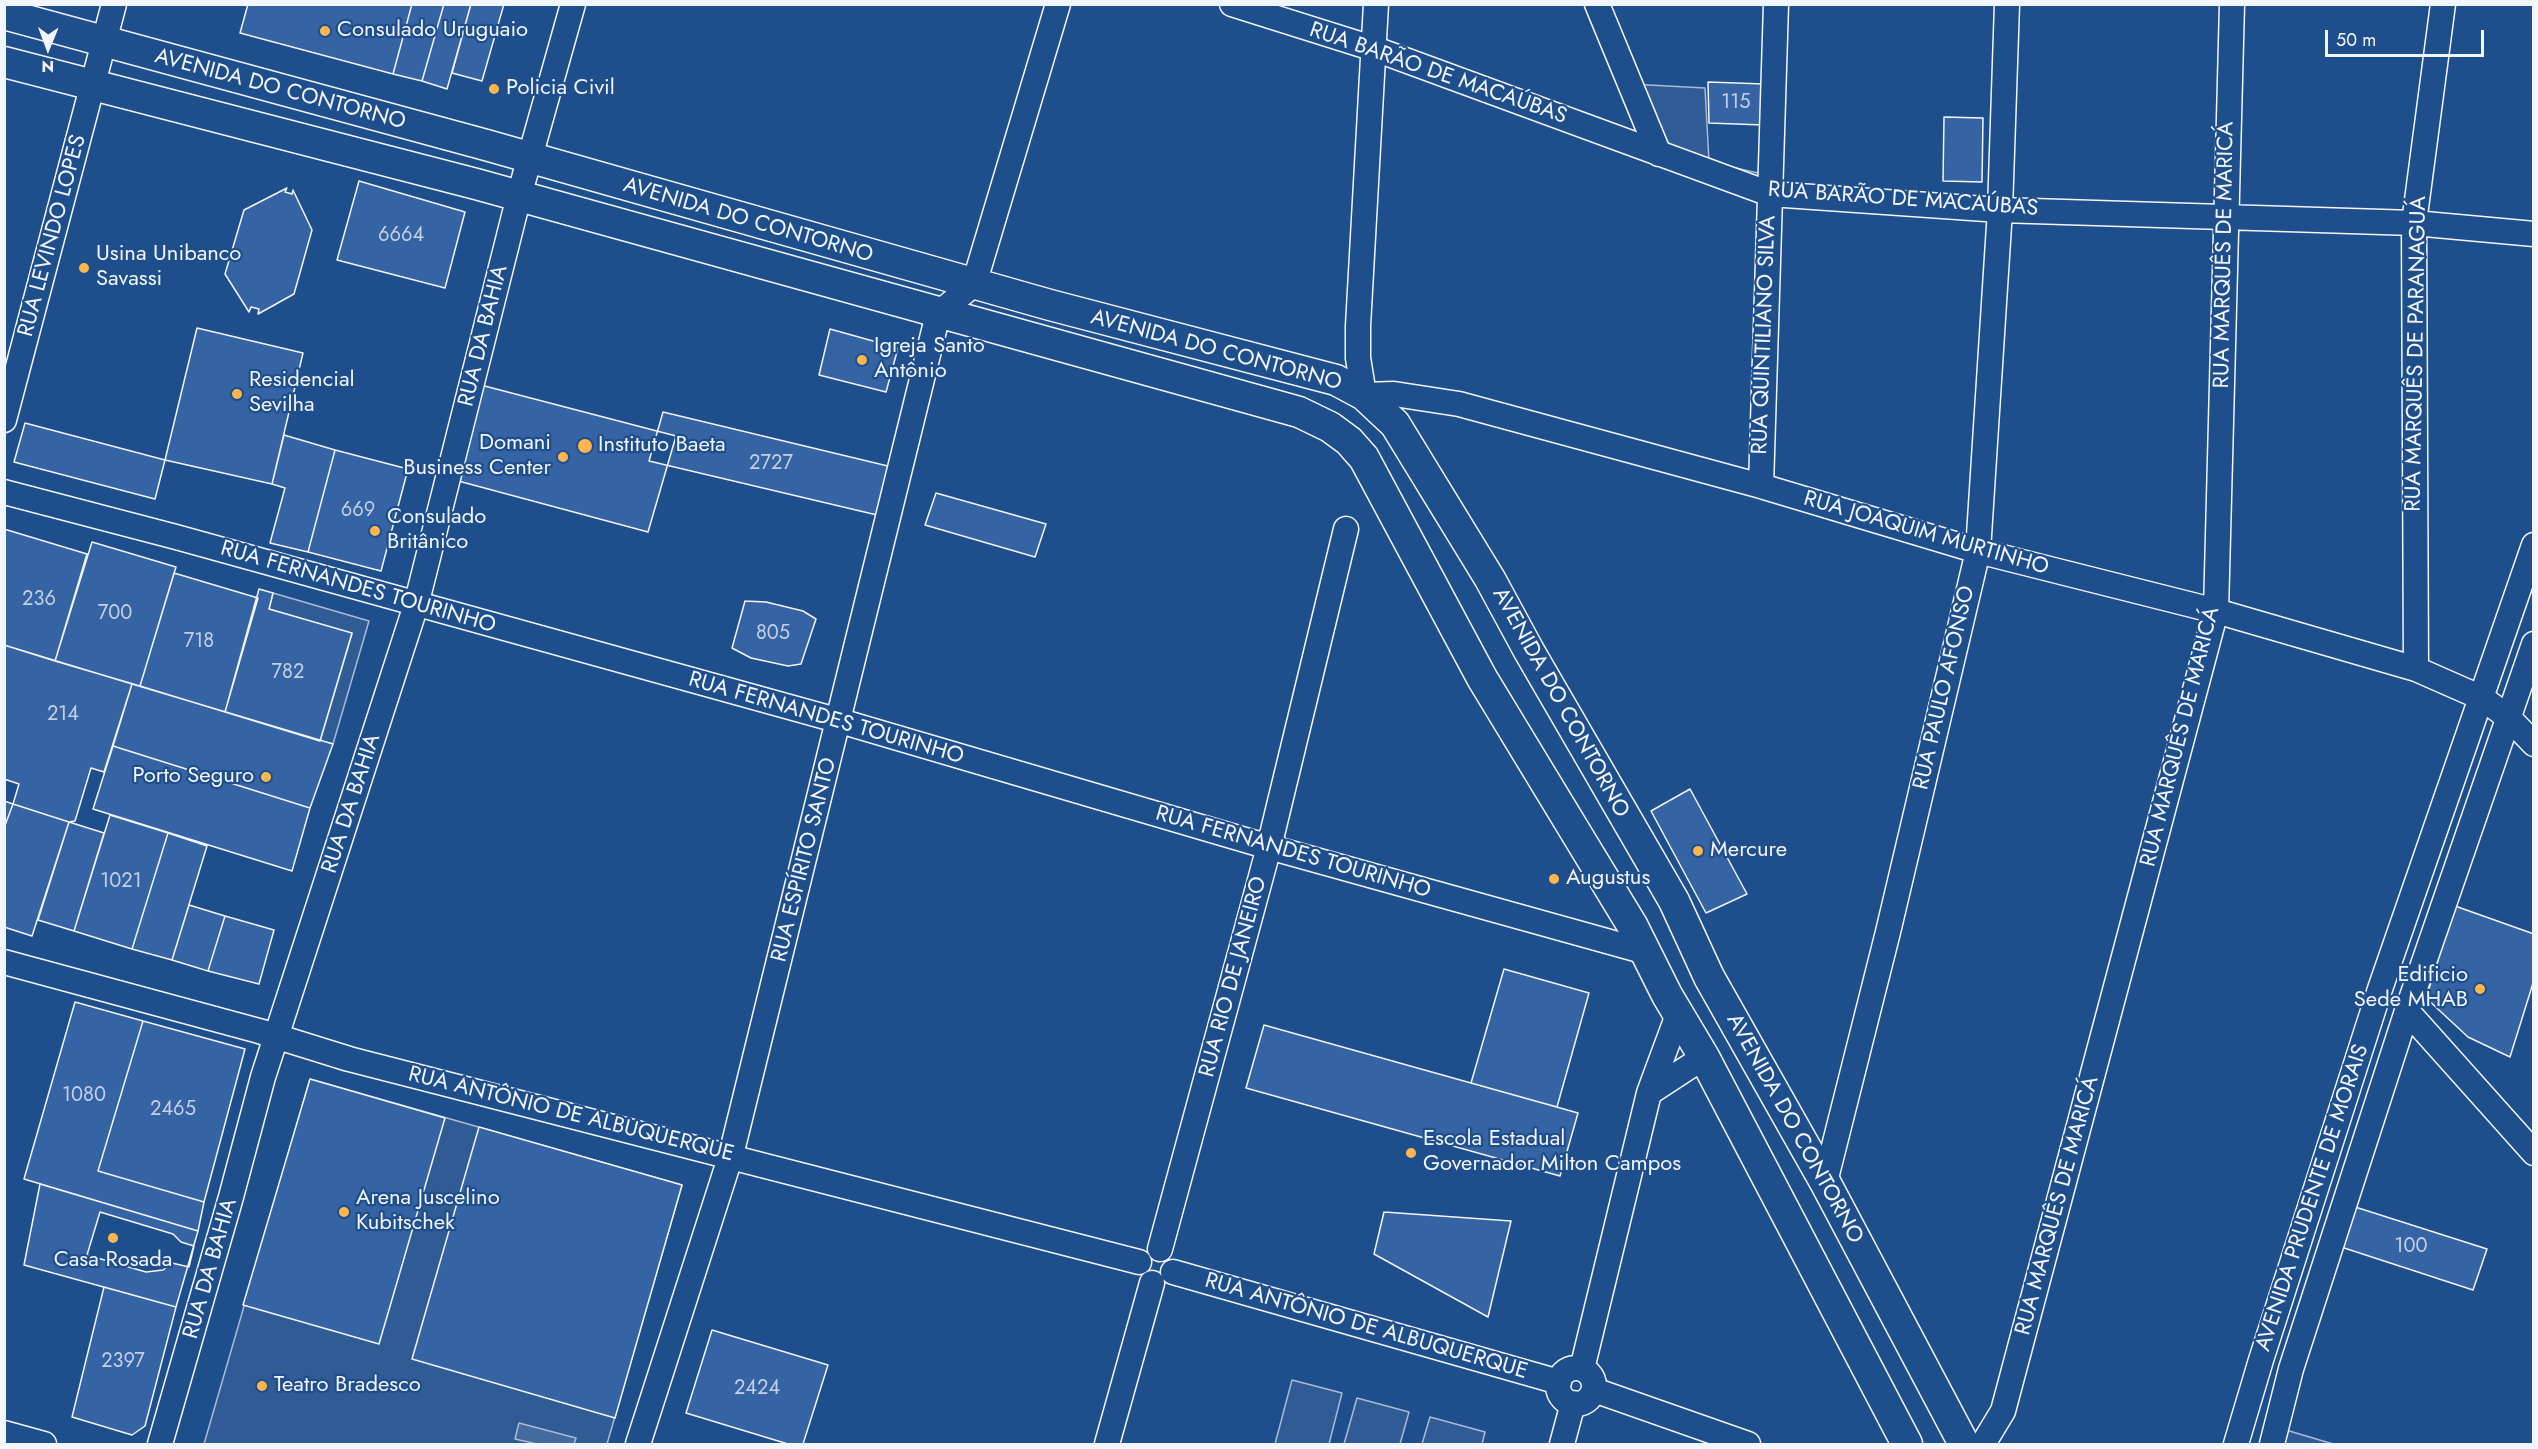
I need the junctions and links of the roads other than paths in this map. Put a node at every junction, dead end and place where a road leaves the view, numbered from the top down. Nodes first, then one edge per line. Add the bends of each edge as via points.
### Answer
1 (114, 4) edge
2 (573, 4) edge
3 (1058, 4) edge
4 (1232, 4) edge
5 (1376, 4) edge
6 (1596, 4) edge
7 (1776, 4) edge
8 (2007, 4) edge
9 (2232, 4) edge
10 (2443, 4) edge
11 (4, 14) edge
12 (103, 42) junction
13 (1375, 49) junction
14 (4, 62) edge
15 (91, 86) junction
16 (1659, 154) junction
17 (530, 159) junction
18 (1770, 194) junction
19 (519, 196) junction
20 (2000, 210) junction
21 (2225, 215) junction
22 (2414, 223) junction
23 (2534, 234) edge
24 (974, 284) junction
25 (938, 314) junction
26 (1364, 395) junction
27 (1299, 412) junction
28 (4, 420) edge
29 (1761, 486) junction
30 (4, 492) edge
31 (1346, 529) dead end
32 (2534, 545) edge
33 (1978, 551) junction
34 (417, 605) junction
35 (2216, 611) junction
36 (2534, 644) edge
37 (2416, 669) junction
38 (2482, 698) junction
39 (2509, 718) junction
40 (840, 721) junction
41 (2534, 744) edge
42 (1269, 847) junction
43 (1646, 952) junction
44 (4, 962) edge
45 (2407, 1011) junction
46 (1679, 1012) junction
47 (275, 1036) junction
48 (328, 1053) junction
49 (1704, 1057) junction
50 (263, 1077) junction
51 (1649, 1093) junction
52 (2534, 1153) edge
53 (731, 1155) junction
54 (1824, 1182) junction
55 (1160, 1249) junction
56 (1140, 1263) junction
57 (1163, 1277) junction
58 (1582, 1369) junction
59 (1559, 1382) junction
60 (1594, 1390) junction
61 (1573, 1403) junction
62 (4, 1433) edge
63 (44, 1444) edge
64 (160, 1444) edge
65 (638, 1444) edge
66 (1107, 1444) edge
67 (1563, 1444) edge
68 (1749, 1444) edge
69 (1907, 1444) edge
70 (1964, 1444) edge
71 (1983, 1444) edge
72 (2236, 1444) edge
73 (2272, 1444) edge

1 - 12 street, RUA LEVINDO LOPES
2 - 17 street, RUA DA BAHIA
3 - 24 street
4 - 13 street, RUA BARÃO DE MACAÚBAS
5 - 13 street
6 - 16 street
7 - 18 street, RUA QUINTILIANO SILVA
8 - 20 street, RUA PAULO AFONSO
9 - 21 street, RUA MARQUÊS DE MARICÁ
10 - 22 street, RUA MARQUÊS DE PARANAGUÁ
11 - 12 main road, AVENIDA DO CONTORNO
12 - 15 street, RUA LEVINDO LOPES
12 - 17 main road, AVENIDA DO CONTORNO
13 - 16 street, RUA BARÃO DE MACAÚBAS
13 - 26 street via 1358,326
14 - 15 main road, AVENIDA DO CONTORNO
15 - 19 main road, AVENIDA DO CONTORNO
15 - 28 street, RUA LEVINDO LOPES
16 - 18 street, RUA BARÃO DE MACAÚBAS
17 - 19 street, RUA DA BAHIA
17 - 24 main road, AVENIDA DO CONTORNO
18 - 20 street, RUA BARÃO DE MACAÚBAS
18 - 29 street, RUA QUINTILIANO SILVA
19 - 25 main road, AVENIDA DO CONTORNO
19 - 34 street, RUA DA BAHIA
20 - 21 street, RUA BARÃO DE MACAÚBAS
20 - 33 street, RUA PAULO AFONSO
21 - 22 street, RUA BARÃO DE MACAÚBAS
21 - 35 street, RUA MARQUÊS DE MARICÁ
22 - 23 street, RUA BARÃO DE MACAÚBAS
22 - 37 street, RUA MARQUÊS DE PARANAGUÁ
24 - 25 street
24 - 26 main road, AVENIDA DO CONTORNO via 1336,380
25 - 27 main road, AVENIDA DO CONTORNO
25 - 40 street, RUA ESPÍRITO SANTO
26 - 27 main road
26 - 29 street, RUA JOAQUIM MURTINHO via 1394,394 1459,404
26 - 54 main road, AVENIDA DO CONTORNO via 1395,424 1490,579 1674,901 1709,977
27 - 43 main road, AVENIDA DO CONTORNO via 1330,427 1364,458 1482,678
29 - 33 street, RUA JOAQUIM MURTINHO
30 - 34 street, RUA FERNANDES TOURINHO
31 - 42 street, RUA RIO DE JANEIRO
32 - 38 street, AVENIDA PRUDENTE DE MORAIS
33 - 35 street, RUA JOAQUIM MURTINHO
33 - 54 street, RUA PAULO AFONSO
34 - 40 street, RUA FERNANDES TOURINHO
34 - 47 street, RUA DA BAHIA
35 - 37 street, RUA JOAQUIM MURTINHO
35 - 71 street, RUA MARQUÊS DE MARICÁ via 2003,1411
36 - 39 street, AVENIDA PRUDENTE DE MORAIS
37 - 38 street, RUA JOAQUIM MURTINHO
38 - 39 street, RUA JOAQUIM MURTINHO
38 - 72 street, AVENIDA PRUDENTE DE MORAIS via 2380,989
39 - 41 street, RUA JOAQUIM MURTINHO
39 - 45 street, AVENIDA PRUDENTE DE MORAIS
40 - 42 street, RUA FERNANDES TOURINHO
40 - 53 street, RUA ESPÍRITO SANTO
42 - 43 street, RUA FERNANDES TOURINHO
42 - 55 street, RUA RIO DE JANEIRO
43 - 46 main road, AVENIDA DO CONTORNO
44 - 47 street, RUA ANTÔNIO DE ALBUQUERQUE
45 - 52 street
45 - 73 street, AVENIDA PRUDENTE DE MORAIS via 2291,1369
46 - 49 main road, AVENIDA DO CONTORNO
46 - 51 street
47 - 48 street, RUA ANTÔNIO DE ALBUQUERQUE
47 - 50 street, RUA DA BAHIA
48 - 50 street via 292,1055
48 - 53 street, RUA ANTÔNIO DE ALBUQUERQUE
49 - 51 street
49 - 69 main road, AVENIDA DO CONTORNO
50 - 64 street, RUA DA BAHIA
51 - 58 street
53 - 56 street, RUA ANTÔNIO DE ALBUQUERQUE
53 - 65 street, RUA ESPÍRITO SANTO
54 - 70 main road, AVENIDA DO CONTORNO
55 - 56 street via 1145,1253
55 - 57 street via 1170,1255 1174,1266
56 - 57 street via 1141,1273
57 - 59 street, RUA ANTÔNIO DE ALBUQUERQUE
57 - 66 street
58 - 59 street via 1570,1369
58 - 60 street via 1591,1375
59 - 61 street via 1563,1398
60 - 61 street via 1583,1402
60 - 68 street
61 - 67 street
62 - 63 street

